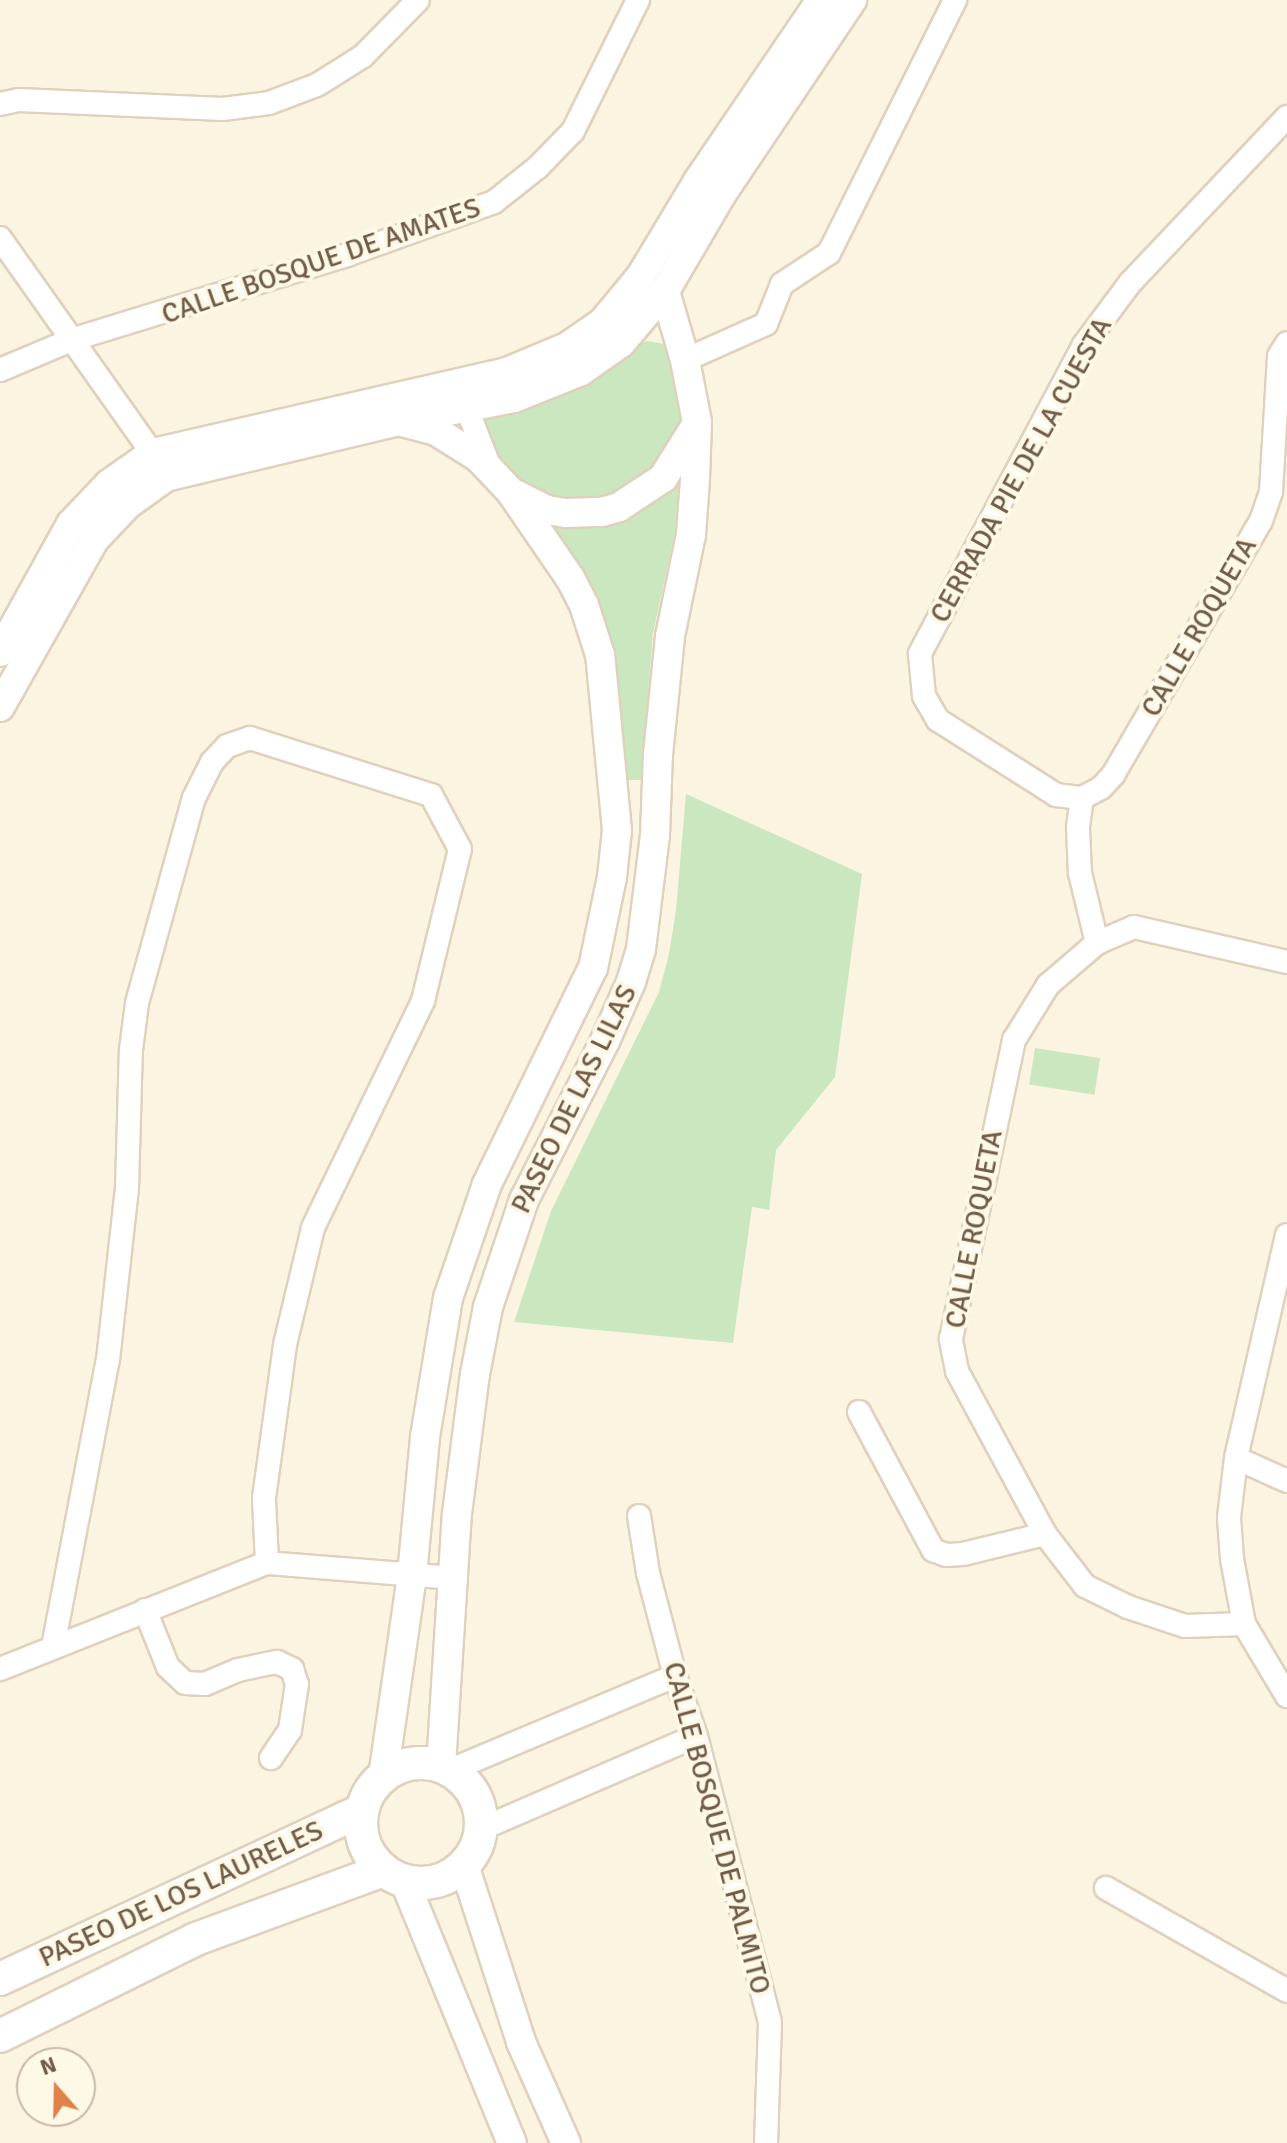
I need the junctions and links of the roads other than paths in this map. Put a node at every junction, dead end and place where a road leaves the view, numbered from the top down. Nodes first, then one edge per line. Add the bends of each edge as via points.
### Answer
1 (418, 0) edge
2 (638, 0) edge
3 (821, 0) edge
4 (852, 0) edge
5 (955, 0) edge
6 (0, 104) edge
7 (1287, 117) edge
8 (0, 238) edge
9 (665, 291) junction
10 (71, 340) junction
11 (1287, 343) edge
12 (685, 360) junction
13 (0, 370) edge
14 (462, 395) junction
15 (399, 421) junction
16 (697, 422) junction
17 (161, 464) junction
18 (491, 470) junction
19 (511, 492) junction
20 (0, 652) edge
21 (0, 707) edge
22 (1082, 798) junction
23 (1097, 943) junction
24 (1287, 962) edge
25 (1287, 1235) edge
26 (859, 1412) dead end
27 (1236, 1458) junction
28 (1287, 1481) edge
29 (639, 1516) dead end
30 (1045, 1534) junction
31 (267, 1563) junction
32 (412, 1575) junction
33 (455, 1578) junction
34 (145, 1610) junction
35 (1244, 1624) junction
36 (53, 1647) junction
37 (0, 1669) edge
38 (675, 1676) junction
39 (1287, 1696) edge
40 (696, 1736) junction
41 (271, 1758) dead end
42 (446, 1768) junction
43 (383, 1777) junction
44 (362, 1810) junction
45 (481, 1829) junction
46 (464, 1865) junction
47 (394, 1875) junction
48 (1106, 1888) dead end
49 (172, 1898) junction
50 (196, 1939) junction
51 (0, 1979) edge
52 (1287, 1991) edge
53 (0, 2036) edge
54 (512, 2143) edge
55 (566, 2143) edge
56 (766, 2143) edge

1 - 6 street via 363,56 317,85 269,103 223,109 19,100
2 - 10 street, CALLE BOSQUE DE AMATES via 573,131 494,202 347,255
3 - 14 street via 613,312 547,357
4 - 9 street via 721,195
5 - 12 street via 829,253 782,284 766,324
7 - 22 street, CERRADA PIE DE LA CUESTA via 1130,283 1084,345 920,654 924,696 938,720 1056,795
8 - 10 street
9 - 12 street, PASEO DE LAS LILAS
9 - 14 street via 621,343 581,371 514,398
10 - 13 street, CALLE BOSQUE DE AMATES
10 - 17 street
11 - 22 street, CALLE ROQUETA via 1279,356 1271,492 1261,521 1113,775
12 - 16 street, PASEO DE LAS LILAS
14 - 15 street
14 - 17 street
14 - 18 street, PASEO DE LAS LILAS
15 - 17 street
15 - 18 street, PASEO DE LAS LILAS via 453,439
16 - 19 street via 663,478 619,507 566,513
16 - 33 street, PASEO DE LAS LILAS via 691,535 670,636 641,949 626,994 524,1200 499,1268 475,1374 457,1514
17 - 20 street via 109,484 71,524
17 - 21 street via 94,540
18 - 19 street, PASEO DE LAS LILAS
19 - 32 street, PASEO DE LAS LILAS via 570,578 593,629 608,714 616,854 593,968 492,1173 460,1257 431,1395
22 - 23 street via 1079,862
23 - 24 street, CALLE ROQUETA via 1134,927
23 - 30 street, CALLE ROQUETA via 1048,985 1014,1040 951,1339 957,1371
25 - 27 street
26 - 30 street via 933,1550 963,1554
27 - 28 street
27 - 35 street via 1229,1518
29 - 38 street, CALLE BOSQUE DE PALMITO
30 - 35 street, CALLE ROQUETA via 1085,1586 1128,1607 1185,1626
31 - 32 street
31 - 34 street
31 - 36 street via 264,1499 270,1452 285,1345 313,1228 423,1001 460,849 431,795 250,738 227,746 212,762 194,798 137,1003 127,1189 108,1360
32 - 33 street
32 - 43 street, PASEO DE LAS LILAS
33 - 42 street, PASEO DE LAS LILAS
34 - 36 street
34 - 41 street via 168,1667 185,1683 205,1684 277,1662 292,1669 297,1684 290,1730
35 - 39 street
36 - 37 street
38 - 40 street, CALLE BOSQUE DE PALMITO
38 - 42 street
40 - 45 street
40 - 56 street, CALLE BOSQUE DE PALMITO via 770,2023
42 - 43 main road via 421,1763 401,1766
42 - 45 main road via 475,1795
43 - 44 main road
44 - 47 main road via 364,1843
44 - 49 main road, PASEO DE LOS LAURELES
45 - 46 main road via 476,1849
46 - 47 main road via 446,1878 425,1883
46 - 55 street via 516,2028
47 - 50 main road, PASEO DE LOS LAURELES
47 - 54 street
48 - 52 street
49 - 50 main road via 192,1920
49 - 51 main road, PASEO DE LOS LAURELES
50 - 53 main road, PASEO DE LOS LAURELES

